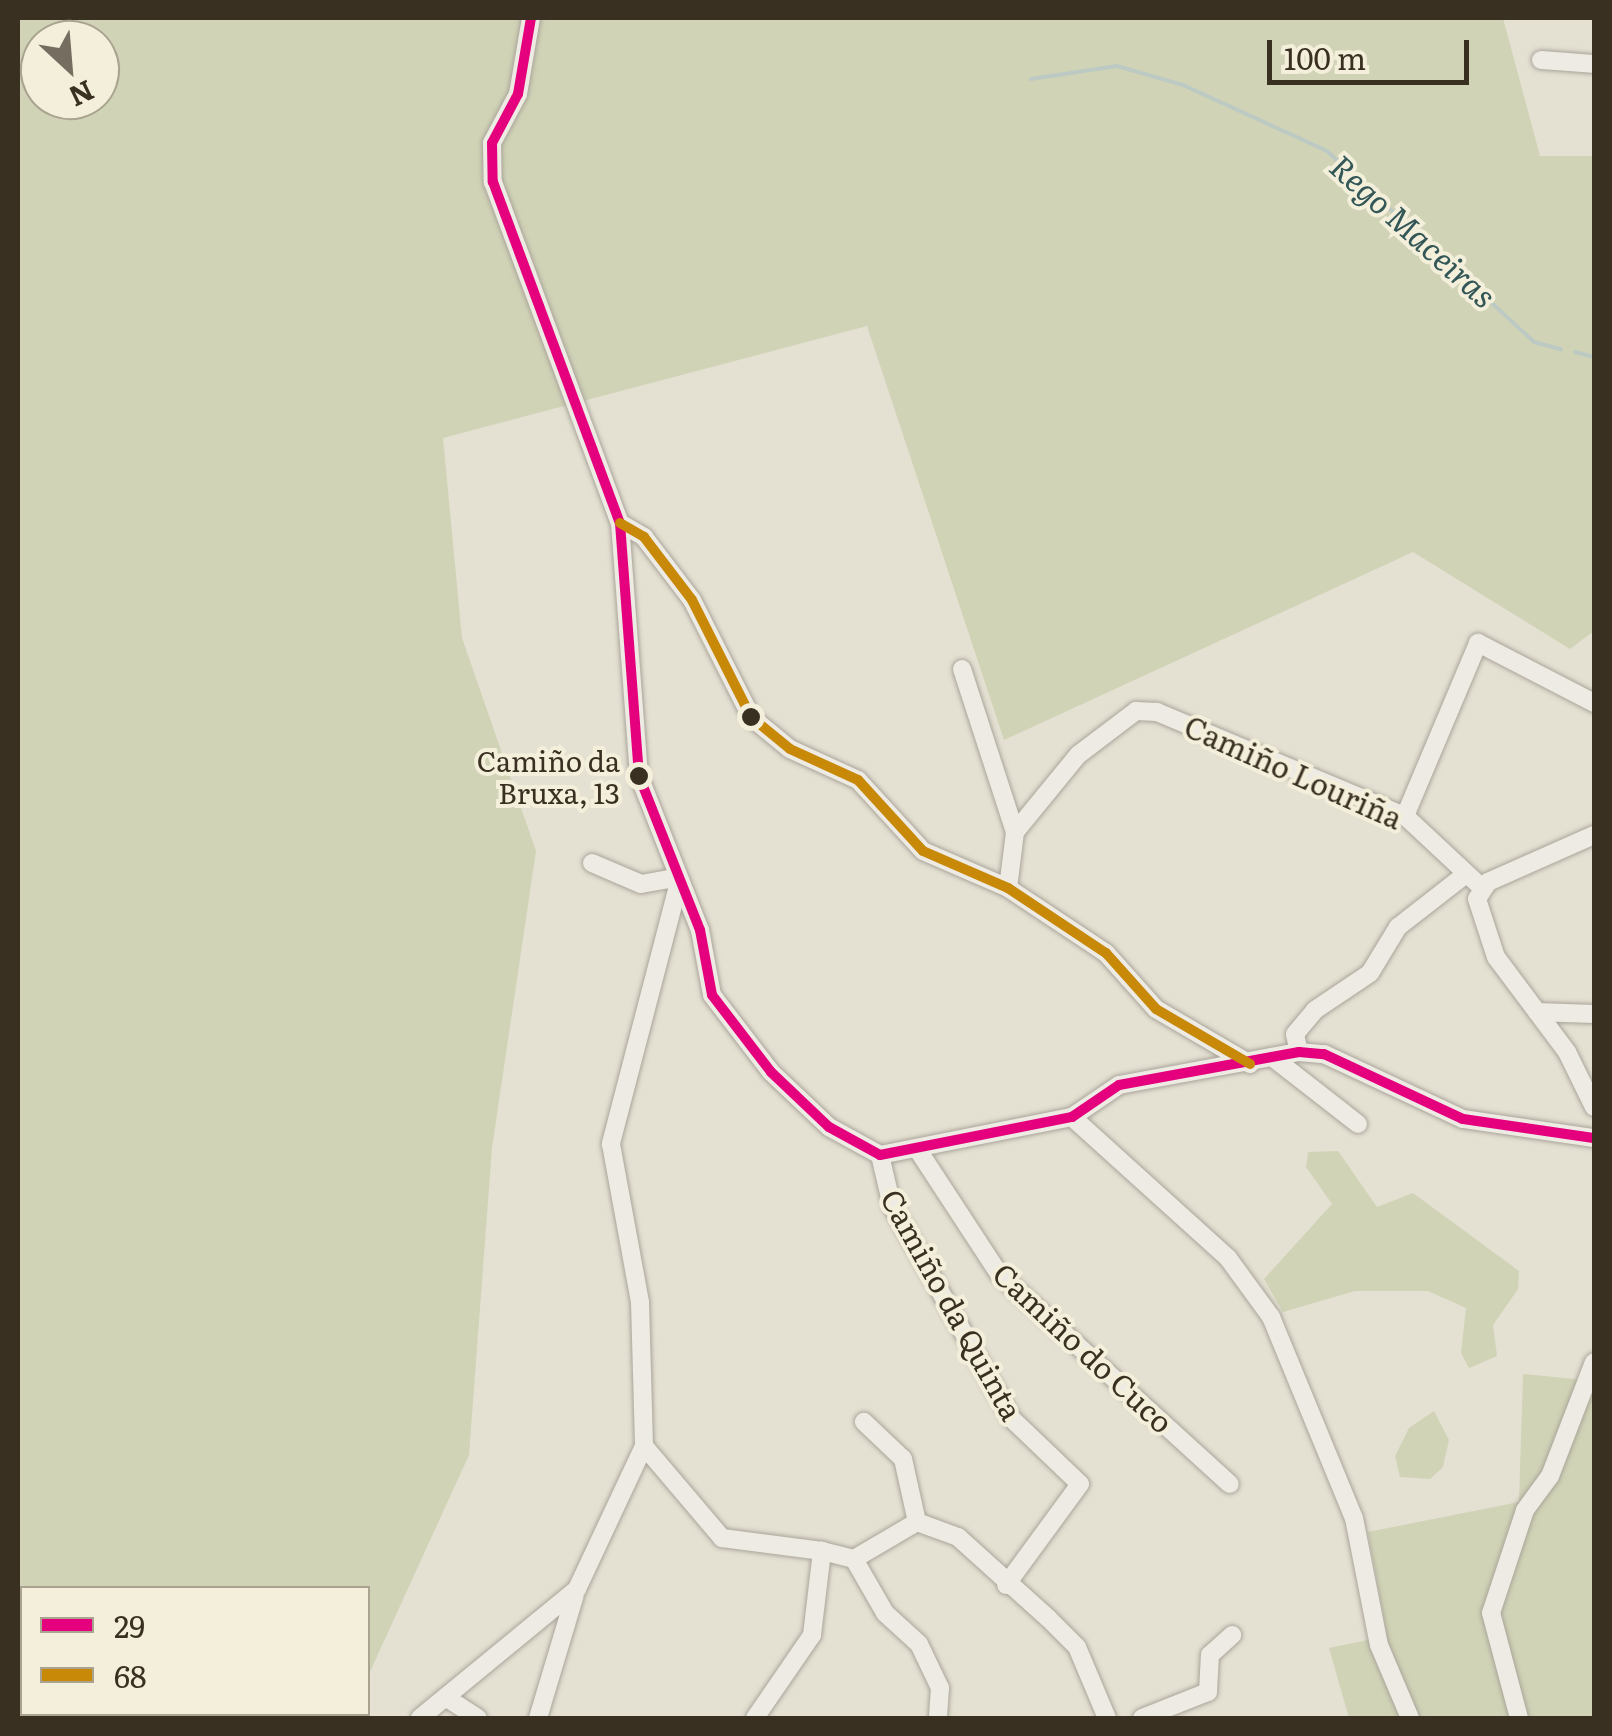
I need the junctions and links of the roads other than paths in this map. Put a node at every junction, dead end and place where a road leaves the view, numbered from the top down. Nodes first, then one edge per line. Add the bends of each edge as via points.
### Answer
1 (531, 18) edge
2 (1541, 60) dead end
3 (1594, 64) edge
4 (620, 523) junction
5 (962, 670) dead end
6 (1594, 703) edge
7 (1404, 816) junction
8 (1015, 832) junction
9 (1594, 836) edge
10 (592, 863) dead end
11 (1473, 880) junction
12 (677, 882) junction
13 (1008, 888) junction
14 (1537, 1012) junction
15 (1594, 1014) edge
16 (1299, 1052) junction
17 (1272, 1057) junction
18 (1250, 1064) junction
19 (1594, 1107) edge
20 (1072, 1118) junction
21 (1358, 1124) dead end
22 (1594, 1138) edge
23 (918, 1150) junction
24 (880, 1155) junction
25 (1594, 1362) edge
26 (864, 1422) dead end
27 (644, 1446) junction
28 (1230, 1484) dead end
29 (916, 1522) junction
30 (822, 1552) junction
31 (854, 1559) junction
32 (1006, 1584) junction
33 (577, 1589) junction
34 (1232, 1636) dead end
35 (450, 1700) junction
36 (538, 1715) edge
37 (420, 1718) edge
38 (478, 1718) edge
39 (516, 1718) edge
40 (755, 1718) edge
41 (938, 1718) edge
42 (1107, 1718) edge
43 (1142, 1718) edge
44 (1410, 1718) edge
45 (1519, 1718) edge

1 - 4 street via 518,94 492,142 493,182
2 - 3 street
4 - 12 street via 640,776
4 - 13 street via 644,537 692,600 750,718 790,749 858,780 922,851
5 - 8 street
6 - 7 street via 1478,643
7 - 8 street, Camiño Louriña via 1205,728 1136,711 1078,755
7 - 11 street, Camiño Louriña
8 - 13 street
9 - 11 street
10 - 12 street via 641,884
11 - 14 street via 1488,940
11 - 16 street via 1398,928 1370,973 1314,1010 1294,1034
12 - 24 street via 700,930 712,996 735,1034 829,1127
12 - 27 street via 611,1144 640,1302
13 - 18 street via 1106,953 1156,1008
14 - 15 street
14 - 19 street
16 - 17 street
16 - 22 street via 1324,1054 1463,1119
17 - 18 street
17 - 21 street
18 - 20 street via 1119,1085
20 - 23 street
20 - 44 street via 1228,1258 1271,1317 1354,1518 1379,1645
23 - 24 street
23 - 28 street, Camiño do Cuco via 999,1274
24 - 32 street, Camiño da Quinta via 892,1206 980,1347 1012,1419 1080,1484
25 - 45 street via 1550,1476 1525,1510 1491,1613
26 - 29 street via 903,1459
27 - 30 street via 722,1538
27 - 33 street
29 - 31 street
29 - 32 street via 958,1536
30 - 31 street
30 - 40 street via 812,1634
31 - 41 street via 884,1613 919,1644 940,1688
32 - 42 street via 1077,1648
33 - 35 street
33 - 36 street
34 - 43 street via 1210,1655 1208,1692
35 - 37 street
35 - 38 street
36 - 39 street

